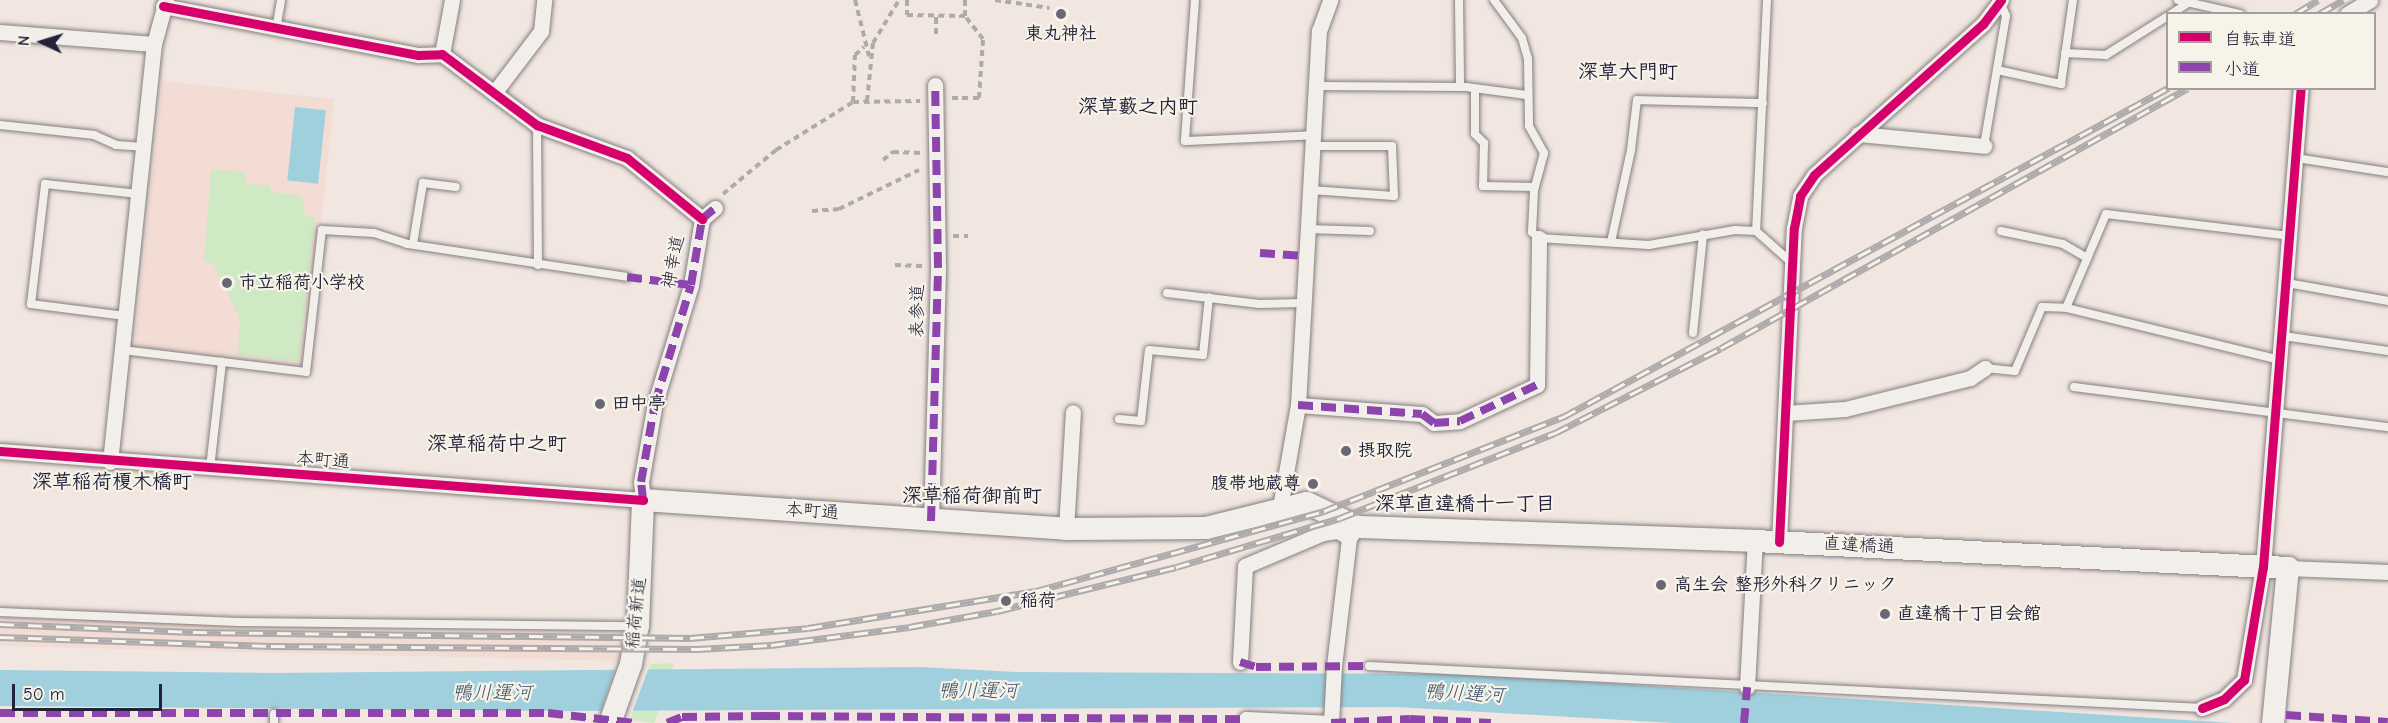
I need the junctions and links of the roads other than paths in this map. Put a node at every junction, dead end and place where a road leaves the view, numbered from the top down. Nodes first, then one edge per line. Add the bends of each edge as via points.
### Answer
1 (280, 0) edge
2 (452, 0) edge
3 (544, 0) edge
4 (1195, 0) edge
5 (1330, 0) edge
6 (1459, 0) edge
7 (1494, 0) edge
8 (1767, 0) edge
9 (2073, 0) edge
10 (2178, 0) edge
11 (2370, 0) edge
12 (2000, 1) edge
13 (165, 3) edge
14 (2187, 3) junction
15 (2214, 3) edge
16 (2174, 12) edge
17 (2235, 12) edge
18 (2350, 12) edge
19 (2166, 17) edge
20 (276, 29) junction
21 (0, 32) edge
22 (154, 44) junction
23 (2065, 53) junction
24 (442, 54) junction
25 (1997, 70) junction
26 (1316, 86) junction
27 (1460, 87) junction
28 (1475, 90) junction
29 (2301, 90) edge
30 (494, 93) junction
31 (935, 95) road end
32 (1526, 95) junction
33 (1763, 103) junction
34 (0, 125) edge
35 (537, 125) junction
36 (1858, 134) junction
37 (1315, 140) junction
38 (1984, 146) joint
39 (143, 147) junction
40 (2296, 158) junction
41 (2388, 172) edge
42 (456, 187) dead end
43 (1535, 187) junction
44 (1311, 190) junction
45 (138, 194) junction
46 (715, 207) road end
47 (702, 219) junction
48 (1307, 229) junction
49 (1370, 231) dead end
50 (1756, 231) junction
51 (2001, 231) dead end
52 (1703, 235) junction
53 (2290, 236) junction
54 (1539, 238) junction
55 (1611, 242) junction
56 (413, 244) junction
57 (2087, 258) junction
58 (1792, 263) junction
59 (538, 264) junction
60 (627, 277) dead end
61 (2287, 283) junction
62 (1167, 293) dead end
63 (1209, 297) junction
64 (2388, 301) edge
65 (1303, 303) junction
66 (2066, 308) junction
67 (125, 316) junction
68 (1693, 333) dead end
69 (2283, 336) junction
70 (122, 350) junction
71 (2388, 351) edge
72 (2282, 360) junction
73 (222, 362) junction
74 (1985, 368) joint
75 (2074, 387) dead end
76 (1298, 405) junction
77 (1073, 412) dead end
78 (1786, 413) junction
79 (2277, 415) junction
80 (1119, 419) dead end
81 (2388, 427) edge
82 (0, 451) edge
83 (110, 462) junction
84 (210, 469) junction
85 (644, 500) junction
86 (1280, 507) junction
87 (1332, 514) joint
88 (931, 521) junction
89 (1065, 529) junction
90 (1353, 532) junction
91 (1755, 540) junction
92 (1779, 542) junction
93 (2263, 567) junction
94 (2288, 568) junction
95 (2388, 572) edge
96 (0, 612) edge
97 (638, 626) junction
98 (1240, 662) dead end
99 (1369, 666) dead end
100 (1748, 685) junction
101 (2202, 708) joint
102 (611, 721) edge
103 (2273, 722) edge
104 (1245, 723) edge

1 - 20 lane
2 - 24 street
3 - 30 street via 541,31
4 - 37 lane via 1185,141
5 - 26 street via 1318,31
6 - 27 lane
7 - 32 lane via 1522,38 1528,59
8 - 33 lane
9 - 23 lane
10 - 14 lane
11 - 18 street
12 - 25 lane via 2006,16
12 - 36 street via 1983,24
13 - 20 street
13 - 22 street
14 - 15 lane
14 - 16 lane
15 - 17 lane
19 - 23 lane via 2106,55
20 - 24 street via 418,55
21 - 22 street
22 - 39 street
23 - 25 lane via 2061,84
24 - 30 street
25 - 38 lane
26 - 27 lane
26 - 37 street
27 - 28 lane
28 - 32 lane
28 - 43 lane via 1475,134 1484,143 1483,186
29 - 40 street
30 - 35 street
31 - 88 street, 表参道 via 938,267
32 - 43 lane via 1529,126 1544,153
33 - 50 lane
33 - 55 lane via 1637,100 1631,150
34 - 39 lane via 94,135 116,145
35 - 47 street via 627,158
35 - 59 lane
36 - 38 street
36 - 58 street via 1814,176 1800,196
37 - 44 street
37 - 44 lane via 1392,146 1394,196
39 - 45 street
40 - 41 lane
40 - 53 street
42 - 56 lane via 423,183
43 - 54 lane via 1532,232
44 - 48 street
45 - 67 street
45 - 67 lane via 45,184 31,304
46 - 47 street, 神幸道
47 - 85 street, 神幸道 via 691,285 655,403 641,482
48 - 49 lane
48 - 65 street
50 - 52 lane
50 - 58 lane
51 - 57 lane via 2063,243
52 - 55 lane via 1649,244
52 - 68 lane
53 - 57 lane via 2106,214
53 - 61 street
54 - 55 lane
54 - 76 street via 1538,385 1460,421 1434,423 1422,414
56 - 59 lane
56 - 73 lane via 374,233 322,230 306,372
57 - 66 lane
58 - 78 street
59 - 60 lane
61 - 64 lane
61 - 69 street
62 - 63 lane
63 - 65 lane via 1259,304
63 - 80 lane via 1203,355 1149,350 1141,421
65 - 76 street
66 - 72 lane
66 - 74 lane via 2042,307 2015,371
67 - 70 street
69 - 71 lane
69 - 72 street
70 - 73 lane
70 - 83 street
72 - 79 street
73 - 84 lane
74 - 78 street via 1970,378 1845,409
75 - 79 lane
76 - 86 street
77 - 89 street
78 - 92 street
79 - 81 lane
79 - 93 street
82 - 83 street, 本町通
83 - 84 street, 本町通
84 - 85 street, 本町通
85 - 88 main road, 本町通
85 - 97 main road, 稲荷新道
86 - 87 main road, 本町通 via 1307,503
86 - 89 main road, 本町通 via 1206,528
87 - 90 main road, 直違橋通
88 - 89 main road, 本町通
90 - 91 main road, 直違橋通
90 - 98 street via 1323,533 1245,566
90 - 104 street via 1334,666 1331,723 1246,719
91 - 92 main road, 直違橋通
91 - 100 street
92 - 93 main road, 直違橋通
93 - 94 main road, 直違橋通
93 - 101 street via 2244,680 2224,699
94 - 95 street, 直違橋通
94 - 103 main road
96 - 97 lane via 238,622
97 - 102 main road, 稲荷新道 via 631,664
99 - 100 lane
100 - 101 lane

